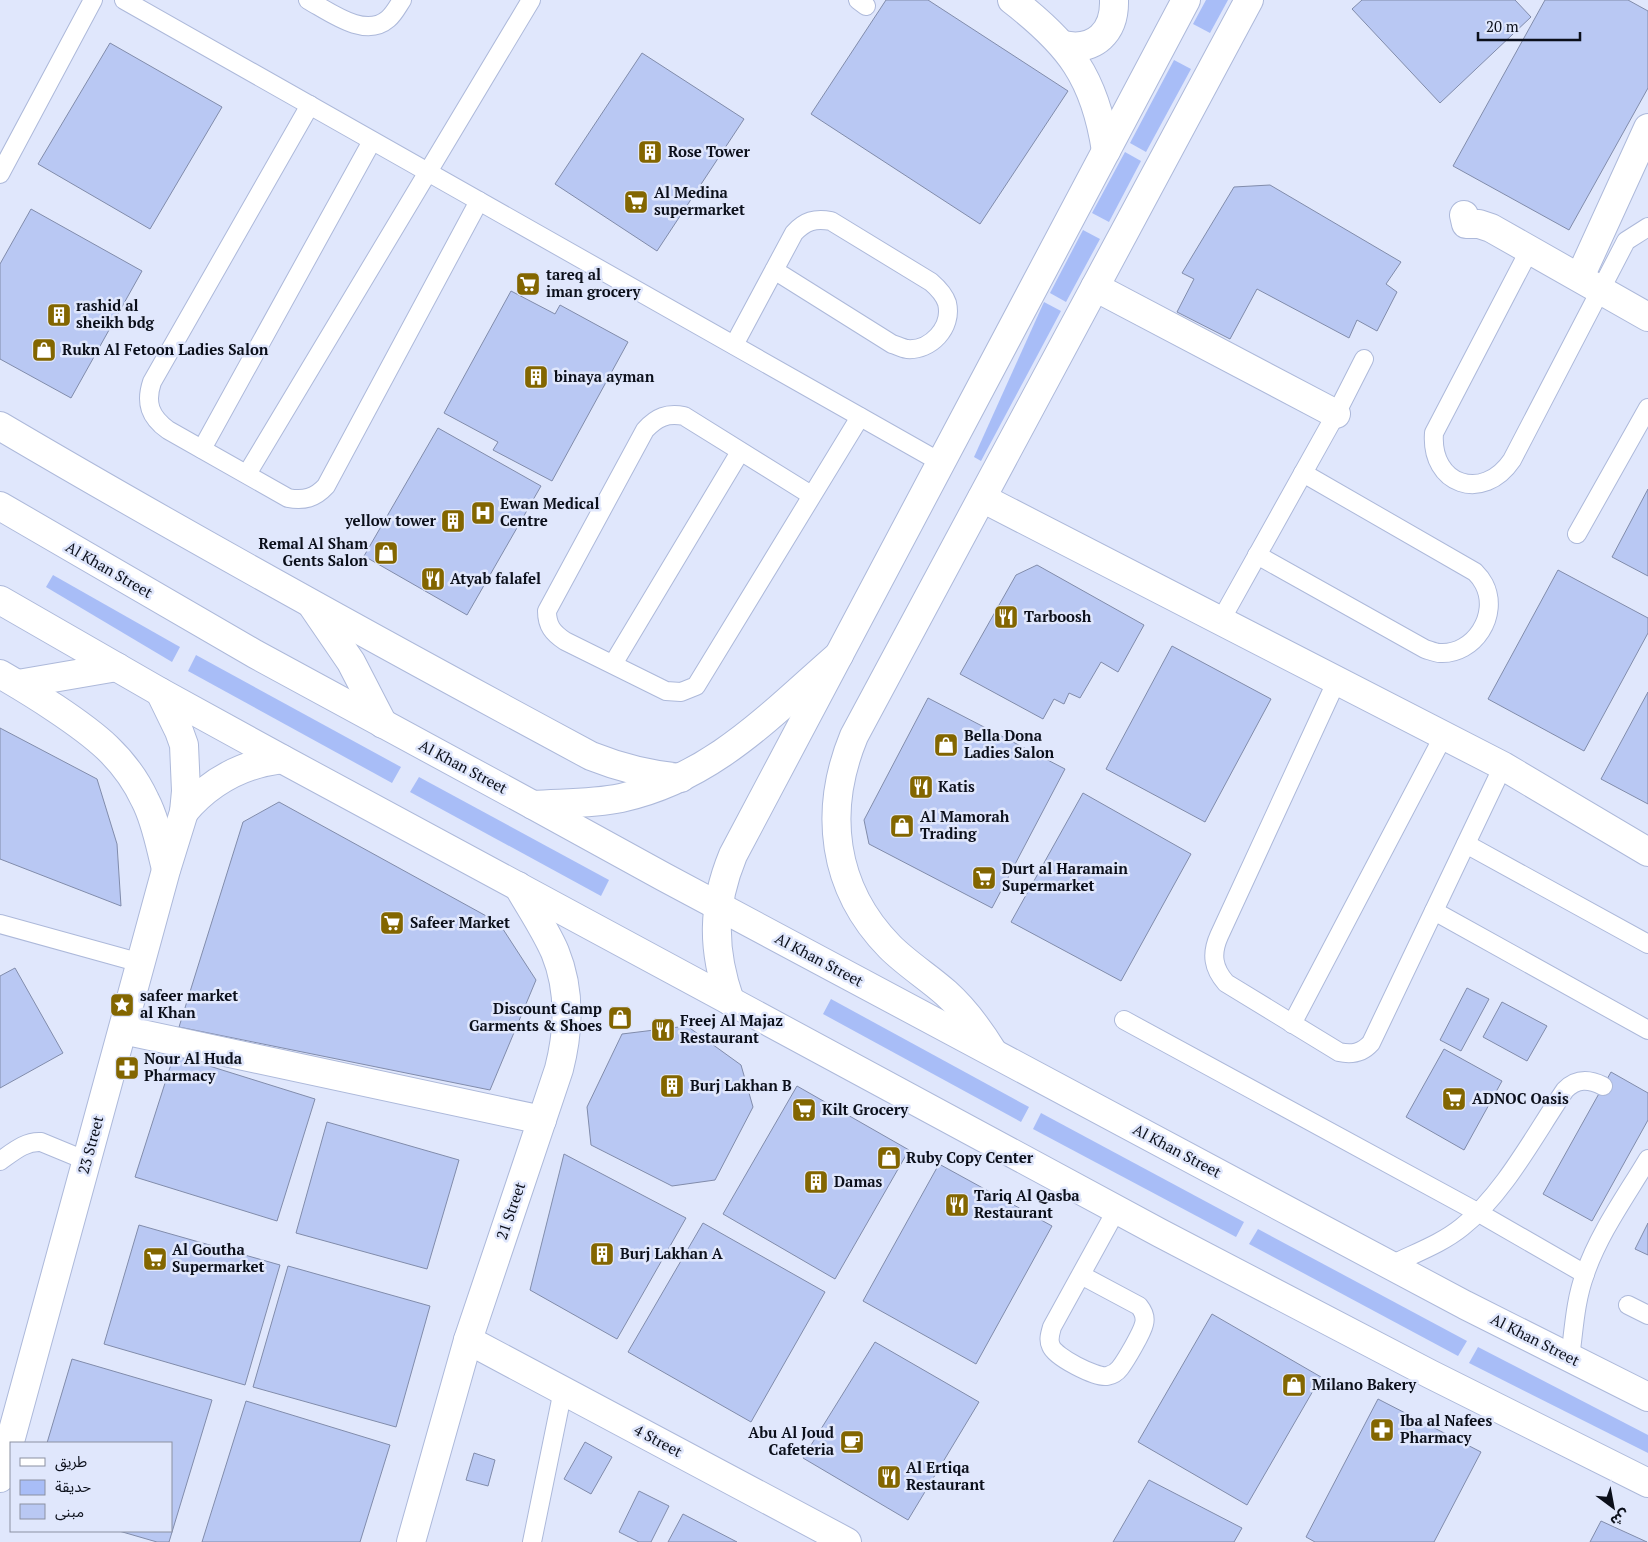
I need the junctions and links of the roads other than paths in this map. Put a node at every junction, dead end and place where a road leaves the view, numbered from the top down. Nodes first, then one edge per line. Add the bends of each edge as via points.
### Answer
1 (93, 0) edge
2 (124, 0) edge
3 (308, 0) edge
4 (402, 0) edge
5 (531, 0) edge
6 (1012, 0) edge
7 (1114, 0) edge
8 (1186, 0) edge
9 (1249, 0) edge
10 (1063, 45) junction
11 (310, 105) junction
12 (1648, 128) edge
13 (372, 141) junction
14 (1106, 151) junction
15 (428, 172) junction
16 (0, 174) edge
17 (479, 201) junction
18 (1464, 215) dead end
19 (1648, 227) edge
20 (1530, 250) junction
21 (774, 270) junction
22 (1590, 283) junction
23 (1095, 287) junction
24 (1648, 317) edge
25 (734, 346) junction
26 (1364, 359) dead end
27 (1648, 408) edge
28 (1336, 414) junction
29 (860, 417) junction
30 (0, 426) edge
31 (202, 450) junction
32 (740, 452) junction
33 (940, 462) junction
34 (246, 474) junction
35 (1303, 474) junction
36 (812, 494) junction
37 (982, 498) junction
38 (0, 506) edge
39 (1577, 534) dead end
40 (1257, 555) junction
41 (0, 600) edge
42 (312, 605) junction
43 (1221, 620) junction
44 (839, 655) junction
45 (613, 664) junction
46 (117, 667) junction
47 (9, 679) edge
48 (1337, 680) junction
49 (160, 692) junction
50 (384, 724) junction
51 (1444, 735) junction
52 (282, 759) junction
53 (1503, 766) junction
54 (681, 778) junction
55 (534, 805) junction
56 (184, 812) junction
57 (1466, 844) junction
58 (1648, 852) edge
59 (166, 870) junction
60 (518, 886) junction
61 (718, 906) junction
62 (1434, 911) junction
63 (0, 924) edge
64 (1648, 944) edge
65 (141, 963) junction
66 (730, 1000) junction
67 (1124, 1020) dead end
68 (1292, 1024) junction
69 (123, 1030) junction
70 (1648, 1030) edge
71 (993, 1052) junction
72 (1603, 1086) dead end
73 (542, 1120) junction
74 (1648, 1159) edge
75 (0, 1160) edge
76 (87, 1161) junction
77 (1117, 1209) junction
78 (1479, 1213) junction
79 (1391, 1265) junction
80 (1585, 1274) junction
81 (1081, 1275) junction
82 (1628, 1305) dead end
83 (1648, 1315) edge
84 (468, 1340) junction
85 (1570, 1358) junction
86 (563, 1390) junction
87 (1648, 1397) edge
88 (0, 1478) edge
89 (1648, 1483) edge
90 (411, 1542) edge
91 (532, 1542) edge
92 (847, 1542) edge

1 - 16 lane
2 - 11 lane
3 - 4 lane via 366,27 375,27 389,18
5 - 15 lane
6 - 10 street
7 - 10 street via 1112,22 1106,33 1086,46
8 - 14 street
9 - 23 street
10 - 14 street via 1097,105
11 - 13 lane
11 - 31 lane via 152,382 149,402 158,423
12 - 22 street
13 - 15 lane
13 - 31 lane
14 - 33 street
15 - 17 lane
15 - 34 lane
17 - 25 lane
17 - 34 lane via 326,486 319,494 299,500 288,498
18 - 20 street via 1466,224 1491,228
19 - 22 lane via 1626,241
20 - 22 street
20 - 22 lane via 1434,433 1436,457 1450,476 1461,482 1485,483 1505,470
21 - 21 lane via 801,225 820,219 831,221 931,282 941,291 947,304 947,318 942,332 932,342 919,348 905,349
21 - 25 lane
22 - 24 street
23 - 28 street
23 - 37 street
25 - 29 lane
26 - 28 lane
27 - 39 lane
28 - 35 lane
29 - 33 lane
29 - 36 lane
30 - 42 street
31 - 34 lane
32 - 36 lane
32 - 45 lane
32 - 45 lane via 684,416 662,416 645,430 547,612 549,627 556,635
33 - 44 street
35 - 40 lane
35 - 40 lane via 1475,572 1484,584 1489,600 1488,616 1482,631 1470,643 1456,650 1440,653 1424,649
36 - 45 lane via 696,686 681,692 666,691
37 - 43 street
37 - 71 street via 854,736 839,781 836,827 845,873 872,926 891,948 947,994 980,1031
38 - 50 street, Al Khan Street via 246,650
40 - 43 lane
41 - 46 street
42 - 50 street via 351,662
42 - 54 street via 591,756 635,772
43 - 48 street
44 - 54 street via 738,743
44 - 61 street via 733,855
46 - 47 street
46 - 49 street
47 - 59 street via 88,730 131,774 146,801
48 - 51 street
48 - 68 lane via 1215,946 1216,967 1226,983
49 - 52 street
49 - 56 street, 23 Street via 184,745
50 - 55 street, Al Khan Street
51 - 53 street
51 - 68 lane
52 - 56 street, 23 Street via 250,765 221,778
52 - 60 street
53 - 57 lane
53 - 58 street
54 - 55 street via 621,798
55 - 61 street, Al Khan Street
56 - 59 street, 23 Street
57 - 62 lane
57 - 64 lane
59 - 65 street, 23 Street
60 - 66 street
60 - 73 street, 21 Street via 555,952 566,998 564,1046
61 - 66 street via 719,964
61 - 71 street, Al Khan Street
62 - 68 lane via 1375,1035 1365,1049 1348,1054 1340,1052
62 - 70 lane
63 - 65 lane
65 - 69 street, 23 Street
66 - 77 street
67 - 78 lane
69 - 73 street
69 - 76 street, 23 Street
71 - 79 street, Al Khan Street
72 - 78 lane via 1587,1080 1571,1084 1565,1090 1502,1186
73 - 84 street, 21 Street
74 - 80 lane via 1594,1250
75 - 76 lane via 29,1142 41,1142
76 - 88 street, 23 Street
77 - 81 lane
77 - 89 street via 1430,1374
78 - 79 lane via 1440,1241
78 - 80 lane
79 - 85 street, Al Khan Street
80 - 85 lane via 1575,1314
81 - 81 lane via 1052,1327 1049,1341 1056,1354 1091,1373 1106,1377 1119,1369 1143,1328 1144,1316 1139,1306
82 - 83 lane
84 - 86 street, 4 Street
84 - 90 street, 21 Street
85 - 87 street, Al Khan Street
86 - 91 lane
86 - 92 street, 4 Street

